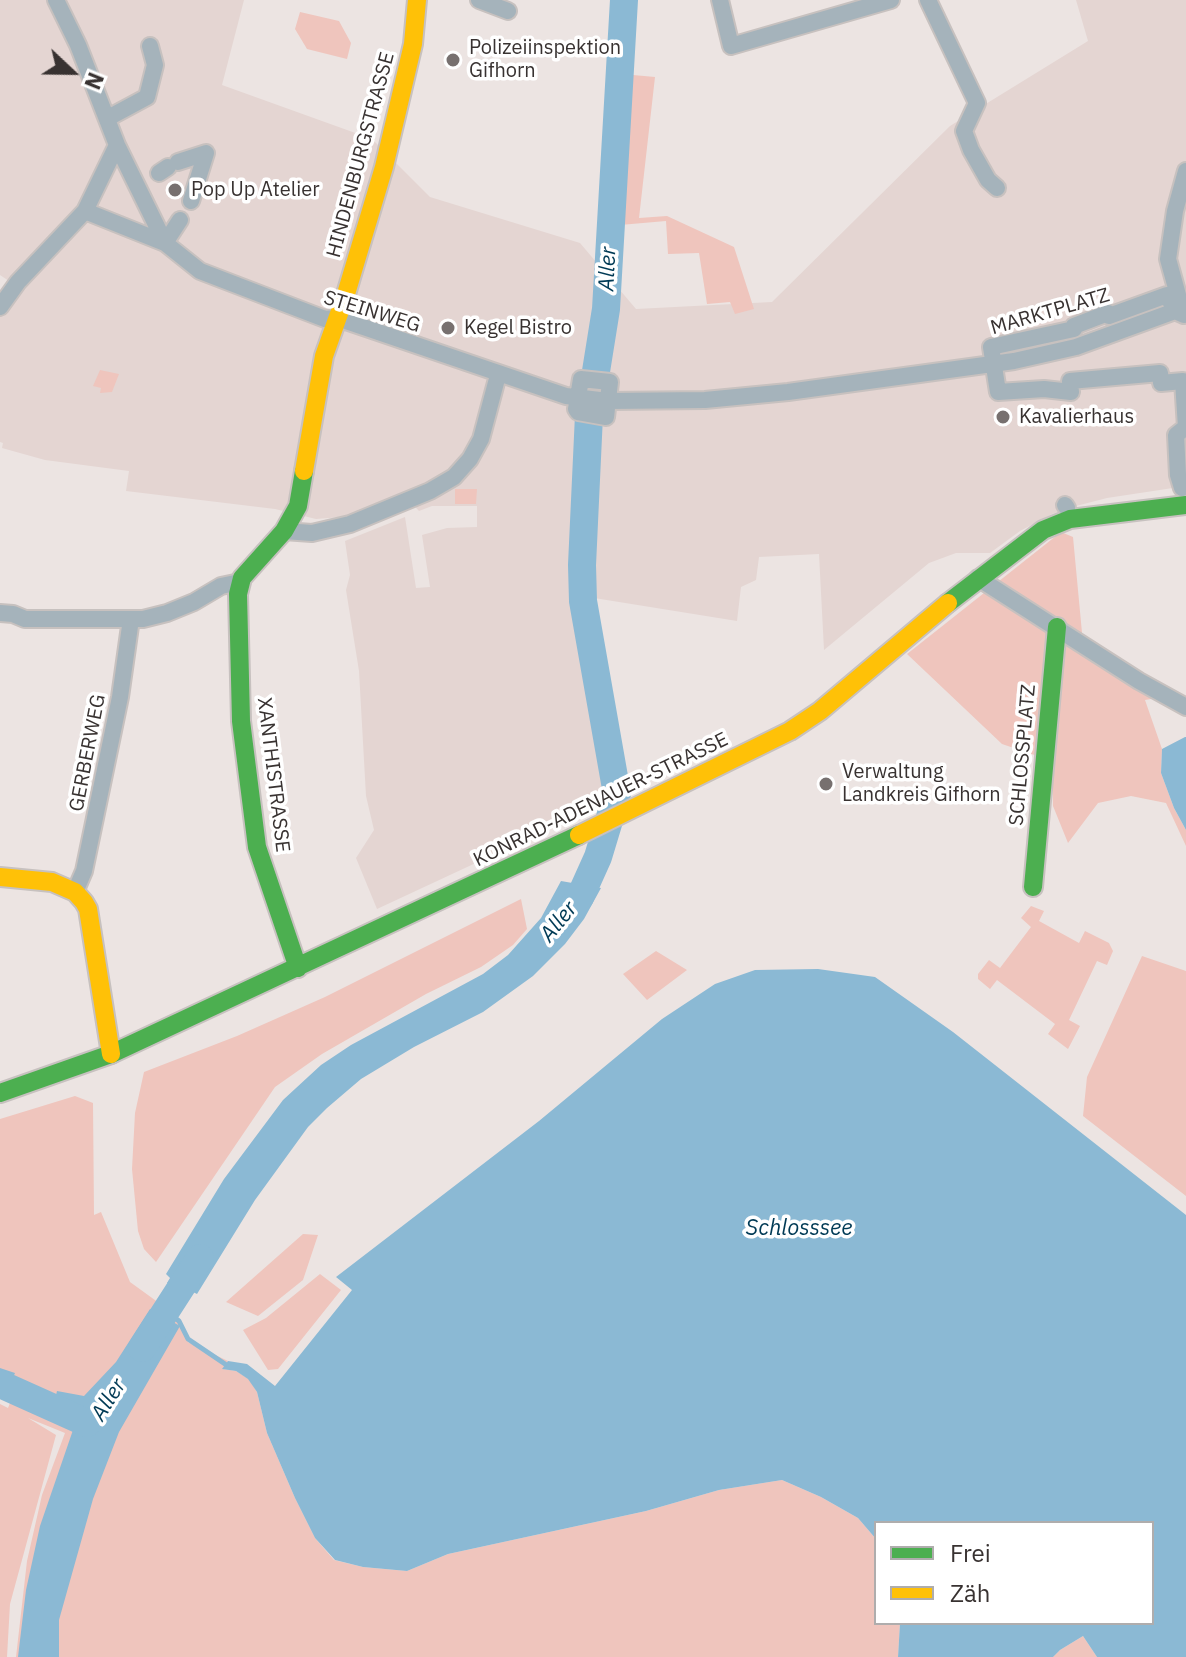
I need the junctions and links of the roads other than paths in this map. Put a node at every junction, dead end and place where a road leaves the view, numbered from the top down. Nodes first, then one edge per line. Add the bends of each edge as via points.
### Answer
1 (56, 0) edge
2 (417, 0) edge
3 (479, 0) edge
4 (720, 0) edge
5 (891, 0) edge
6 (928, 0) edge
7 (508, 11) dead end
8 (150, 46) dead end
9 (108, 118) junction
10 (117, 145) junction
11 (1186, 171) edge
12 (139, 188) junction
13 (997, 188) dead end
14 (191, 201) dead end
15 (85, 211) junction
16 (180, 220) dead end
17 (165, 243) junction
18 (0, 307) edge
19 (1183, 313) edge
20 (337, 318) junction
21 (1070, 330) junction
22 (1076, 347) junction
23 (1014, 361) junction
24 (994, 364) junction
25 (498, 375) junction
26 (1016, 391) junction
27 (1186, 486) edge
28 (1186, 505) edge
29 (284, 531) junction
30 (978, 578) junction
31 (240, 582) junction
32 (0, 613) edge
33 (25, 619) junction
34 (131, 619) junction
35 (0, 624) edge
36 (1057, 627) junction
37 (1186, 707) edge
38 (0, 877) edge
39 (1033, 887) dead end
40 (75, 892) junction
41 (298, 968) junction
42 (111, 1054) junction
43 (0, 1093) edge

1 - 9 street, STEINWEG
2 - 20 street, HINDENBURGSTRASSE via 413,44 384,167
3 - 7 street
4 - 5 street via 731,46
6 - 13 street via 977,103 964,131
8 - 9 street via 155,65 147,97
9 - 10 street, STEINWEG
10 - 12 street, STEINWEG
10 - 15 street
11 - 19 street via 1168,259
12 - 14 street via 206,153
12 - 17 street, STEINWEG
15 - 17 street, STEINWEG
15 - 18 street
16 - 17 street
17 - 20 street, STEINWEG via 200,271 325,319
19 - 21 street, MARKTPLATZ via 1167,295
19 - 22 street, STEINWEG
20 - 25 street, STEINWEG
20 - 29 street, HINDENBURGSTRASSE via 324,356 298,506
21 - 22 street
21 - 24 street, MARKTPLATZ via 991,347
22 - 23 street, STEINWEG
23 - 24 street, STEINWEG
23 - 26 street
24 - 25 street, STEINWEG via 775,394 608,401 606,417 578,412 577,399
24 - 26 street, MARKTPLATZ via 998,392
25 - 29 street via 481,439 454,477 350,524 312,533
26 - 27 street via 1071,392 1070,381 1160,373 1161,383 1183,381 1186,427 1176,435 1178,475 1182,488
28 - 30 street, KONRAD-ADENAUER-STRASSE via 1070,519 1043,530
29 - 31 street
30 - 36 street
30 - 41 street, KONRAD-ADENAUER-STRASSE via 790,731
31 - 34 street via 155,617
31 - 41 street, XANTHISTRASSE via 241,721 257,847
32 - 33 street
33 - 34 street
33 - 35 street
34 - 40 street, GERBERWEG via 114,726
36 - 37 street
36 - 39 street, SCHLOSSPLATZ
38 - 40 street via 52,882
40 - 42 street via 88,909
41 - 42 street, KONRAD-ADENAUER-STRASSE
42 - 43 street, KONRAD-ADENAUER-STRASSE

